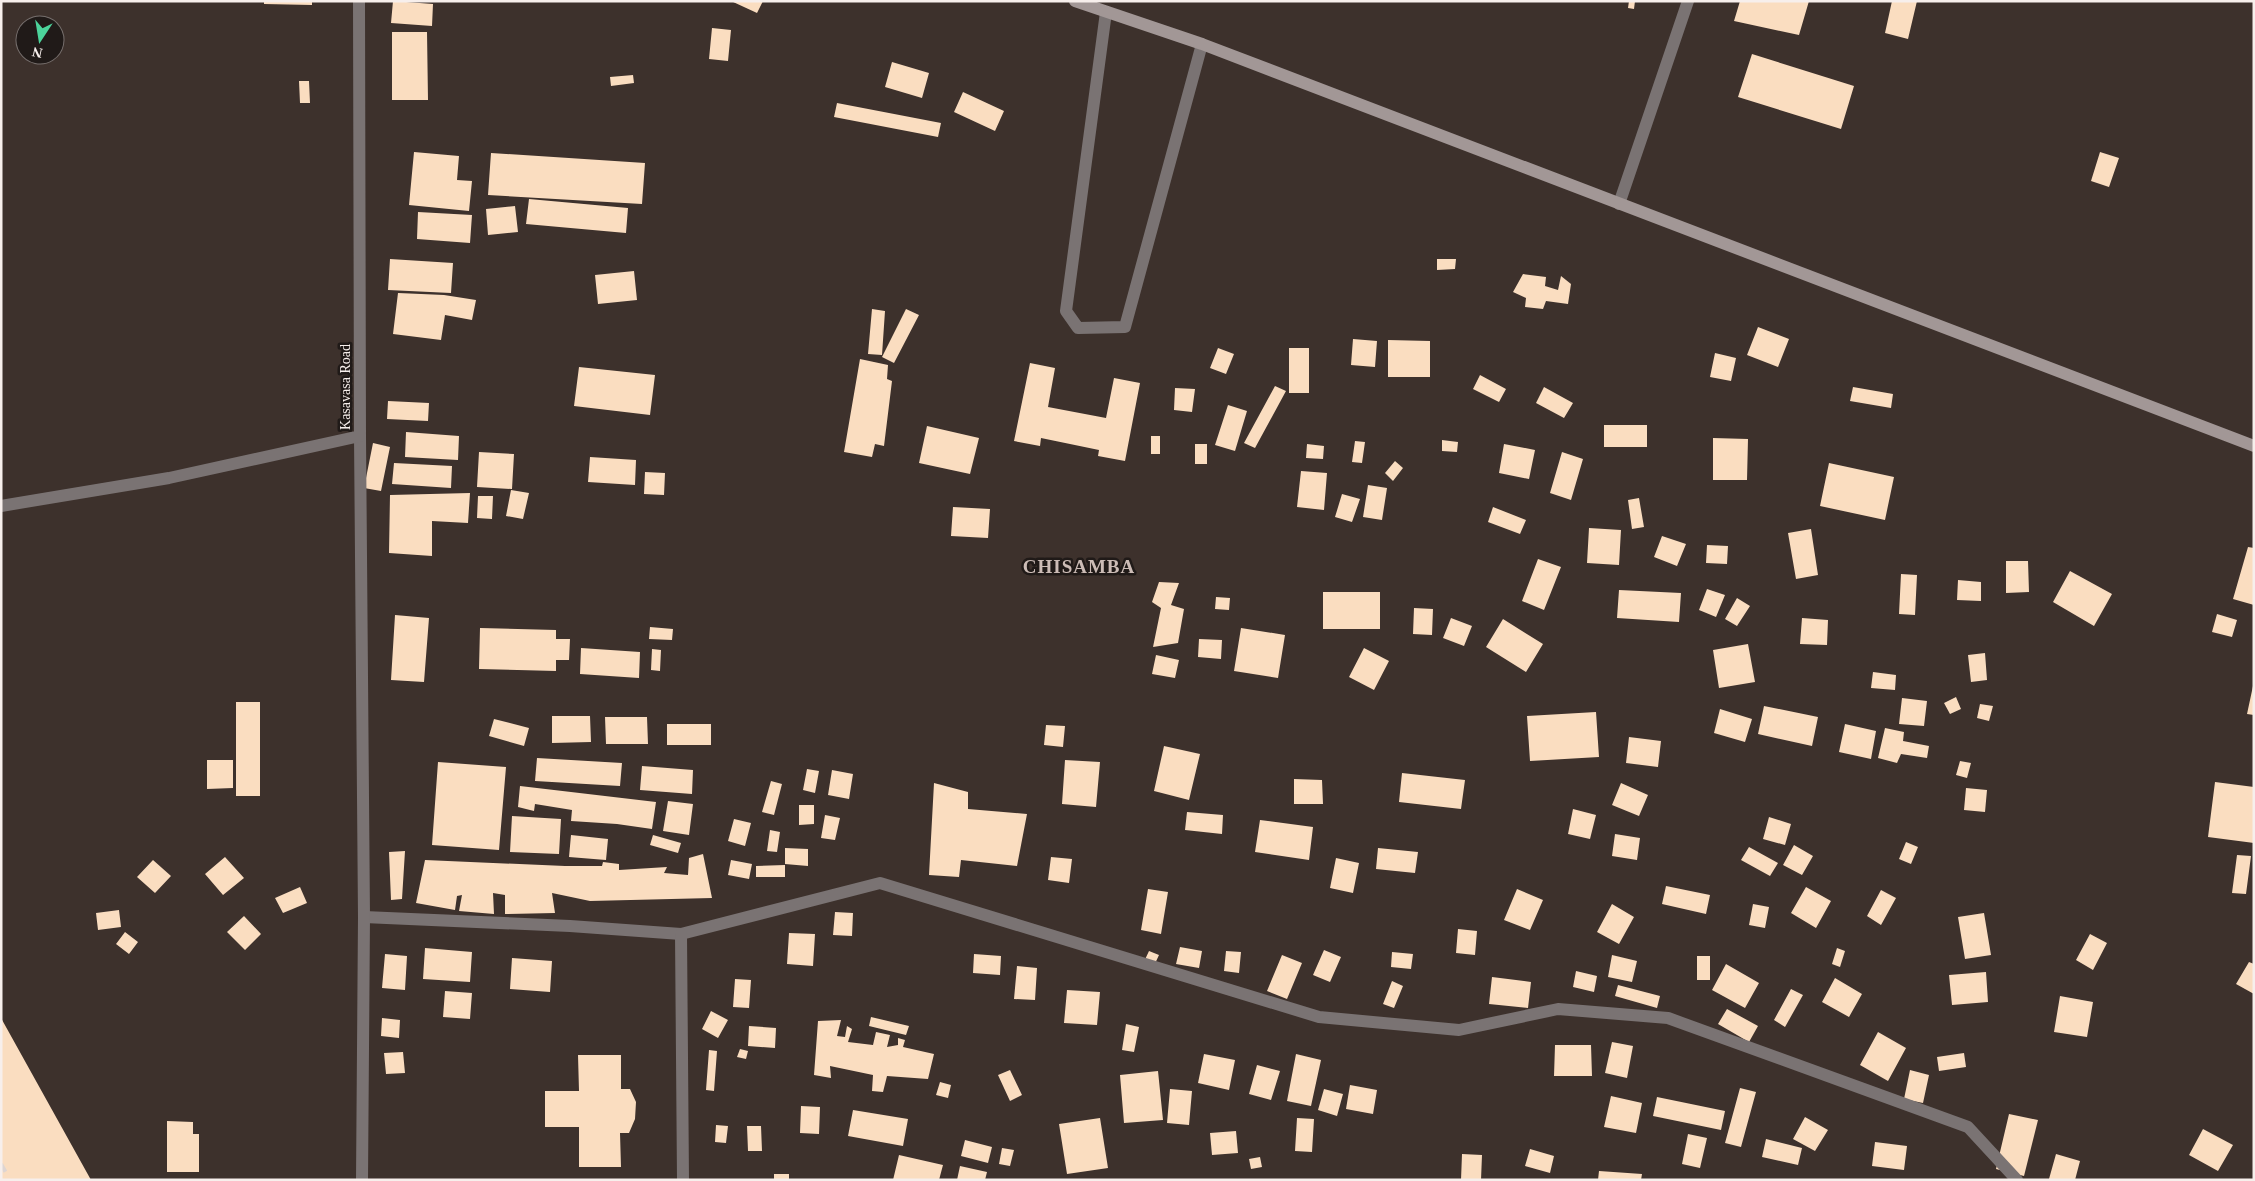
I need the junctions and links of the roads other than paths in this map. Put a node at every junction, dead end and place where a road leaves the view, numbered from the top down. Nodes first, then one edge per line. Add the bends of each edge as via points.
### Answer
1 (359, 1) edge
2 (1075, 1) edge
3 (1688, 1) edge
4 (1106, 12) junction
5 (1202, 44) junction
6 (1619, 204) junction
7 (360, 436) junction
8 (2254, 446) edge
9 (1, 506) edge
10 (364, 917) junction
11 (681, 934) junction
12 (362, 1180) edge
13 (682, 1180) edge
14 (2017, 1180) edge

1 - 7 street, Kasavasa Road
2 - 4 main road
3 - 6 street
4 - 5 main road
4 - 5 street via 1066,311 1078,328 1125,327
5 - 6 main road
6 - 8 main road
7 - 9 street, Kasavasa Road via 168,478
7 - 10 street
10 - 11 street
10 - 12 street
11 - 13 street
11 - 14 street via 880,883 1319,1017 1459,1030 1558,1009 1668,1018 1968,1127

